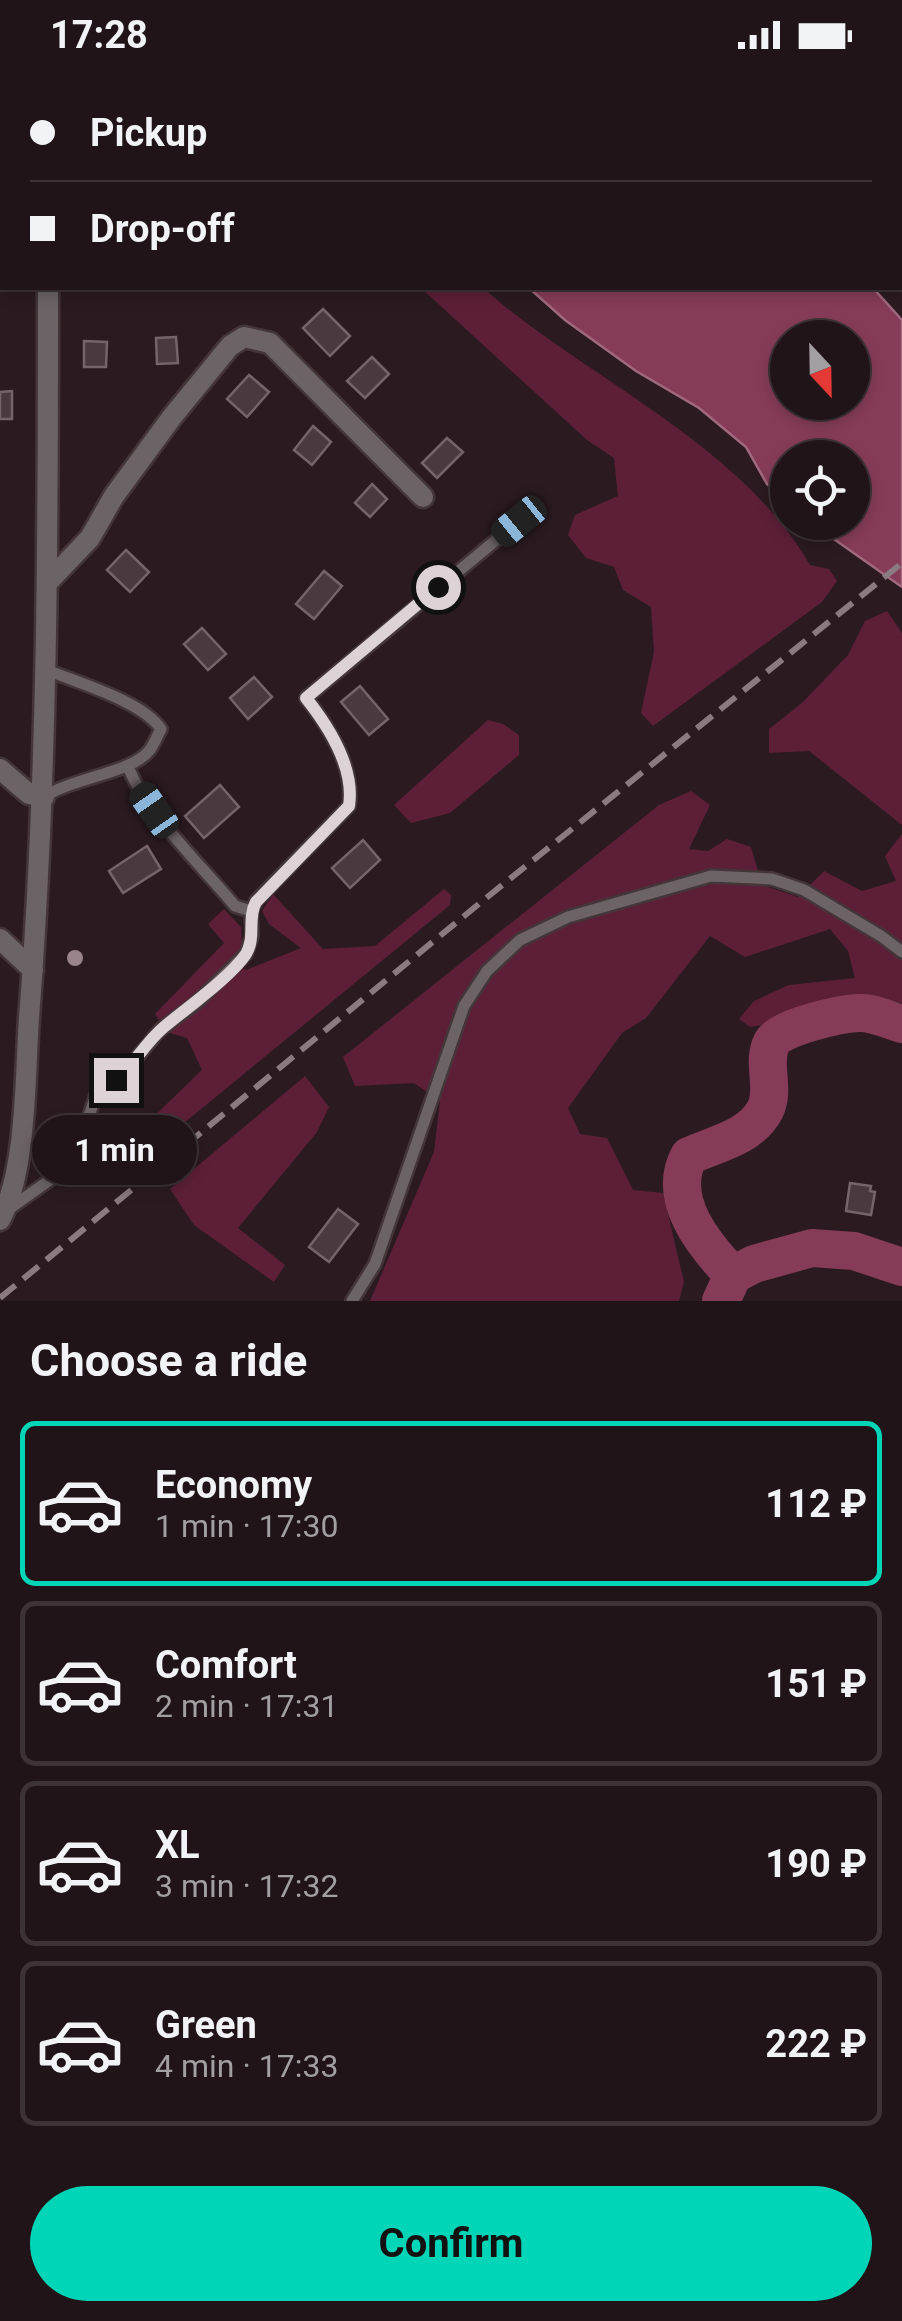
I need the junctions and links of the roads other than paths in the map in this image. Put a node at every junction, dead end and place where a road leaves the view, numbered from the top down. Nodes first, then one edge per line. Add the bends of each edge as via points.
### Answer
1 (48, 290) edge
2 (423, 497) dead end
3 (519, 521) dead end
4 (48, 582) junction
5 (46, 670) junction
6 (128, 766) junction
7 (0, 769) edge
8 (44, 797) junction
9 (251, 911) junction
10 (0, 940) edge
11 (902, 952) edge
12 (33, 970) junction
13 (2, 1216) edge
14 (352, 1301) edge

1 - 4 street
2 - 4 street via 270,342 244,337 172,417 90,538
3 - 9 lane via 306,698 344,763 352,788 349,806
4 - 5 street
5 - 6 lane via 154,719 160,729 148,753
5 - 8 street
6 - 8 lane
6 - 9 lane via 178,838 236,906
7 - 8 street via 29,794
8 - 12 street
9 - 13 lane via 246,954 96,1095 76,1154
10 - 12 street
11 - 14 lane via 804,890 772,879 710,876 568,917 520,940 464,1006 375,1264
12 - 13 street via 16,1172

